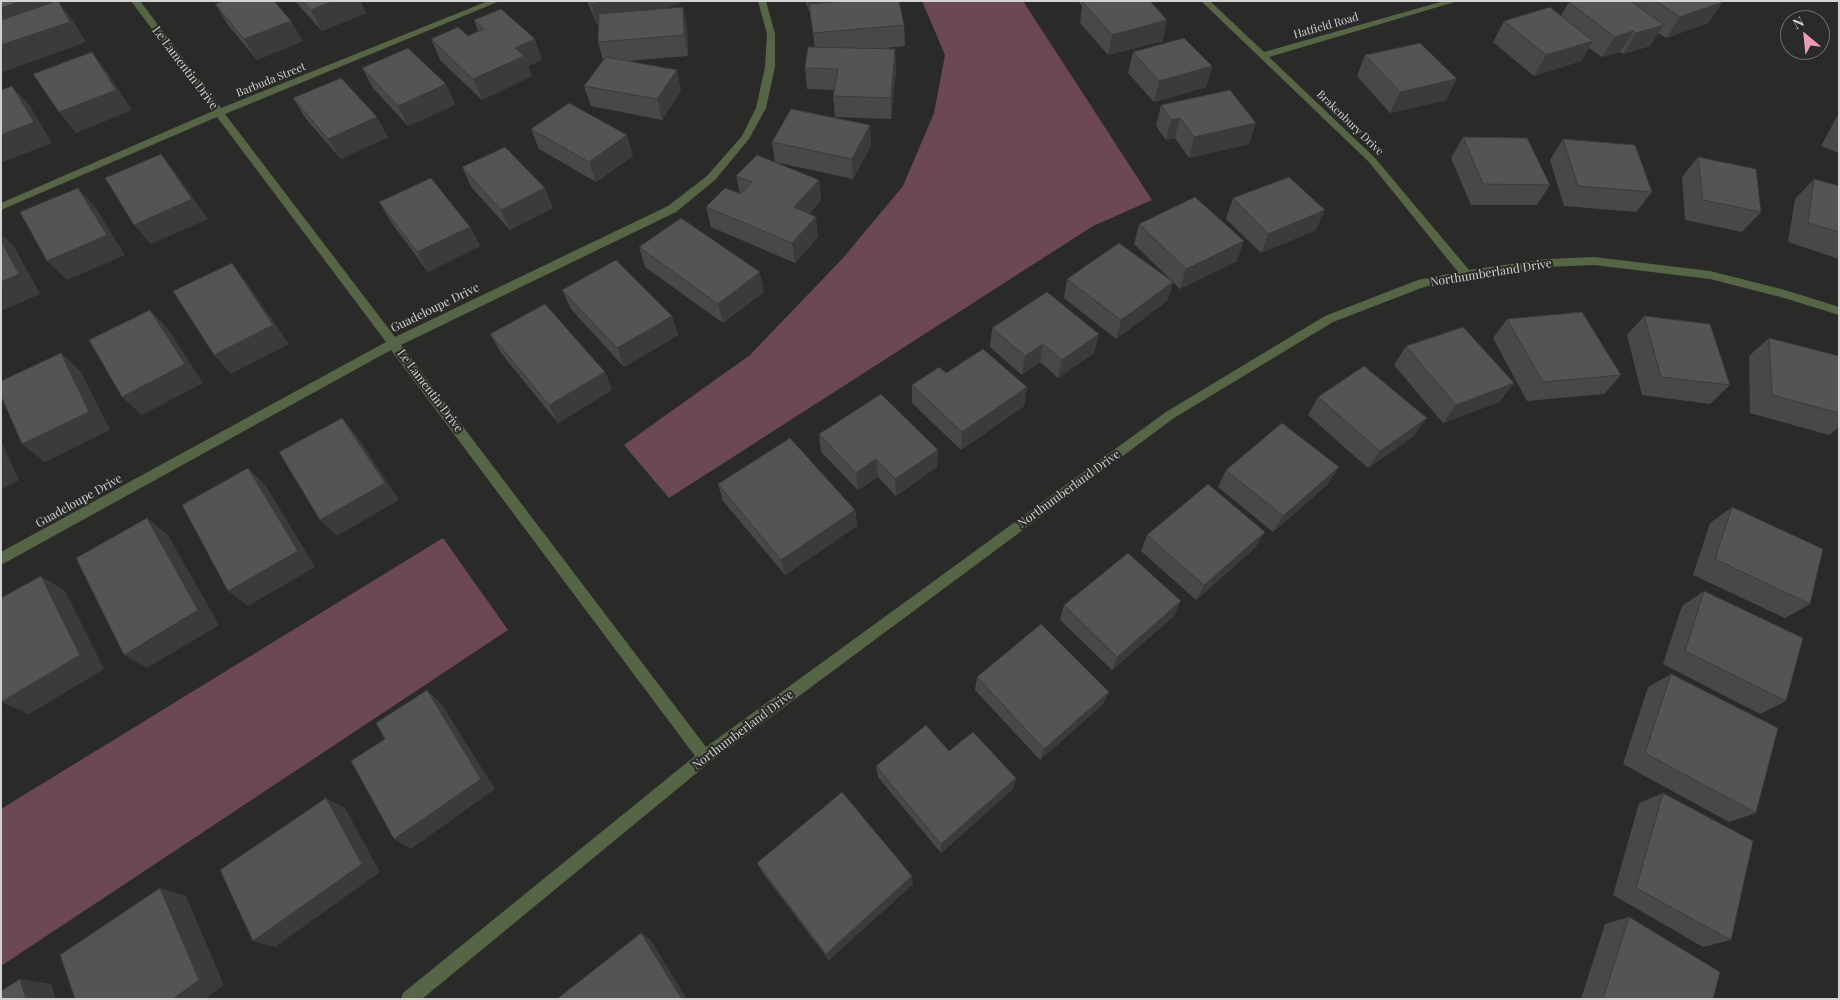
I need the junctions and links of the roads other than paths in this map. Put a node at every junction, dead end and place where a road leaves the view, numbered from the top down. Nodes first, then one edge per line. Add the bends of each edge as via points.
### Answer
1 (135, 1) edge
2 (496, 1) edge
3 (762, 1) edge
4 (1205, 1) edge
5 (1454, 1) edge
6 (1262, 56) junction
7 (218, 113) junction
8 (1, 207) edge
9 (1466, 274) junction
10 (1839, 311) edge
11 (394, 343) junction
12 (1, 559) edge
13 (705, 757) junction
14 (408, 999) edge

1 - 7 street, Le Lamentin Drive
2 - 7 street, Barbuda Street
3 - 11 street, Guadeloupe Drive via 771,34 770,67 761,108 746,137 711,178 672,208
4 - 6 street, Brakenbury Drive
5 - 6 street, Hatfield Road
6 - 9 street, Brakenbury Drive via 1372,160
7 - 8 street, Barbuda Street
7 - 11 street, Le Lamentin Drive
9 - 10 street, Northumberland Drive via 1547,263 1629,264 1710,275
9 - 13 street, Northumberland Drive via 1422,283 1328,318 1170,415
11 - 12 street, Guadeloupe Drive
11 - 13 street, Le Lamentin Drive
13 - 14 street, Northumberland Drive

